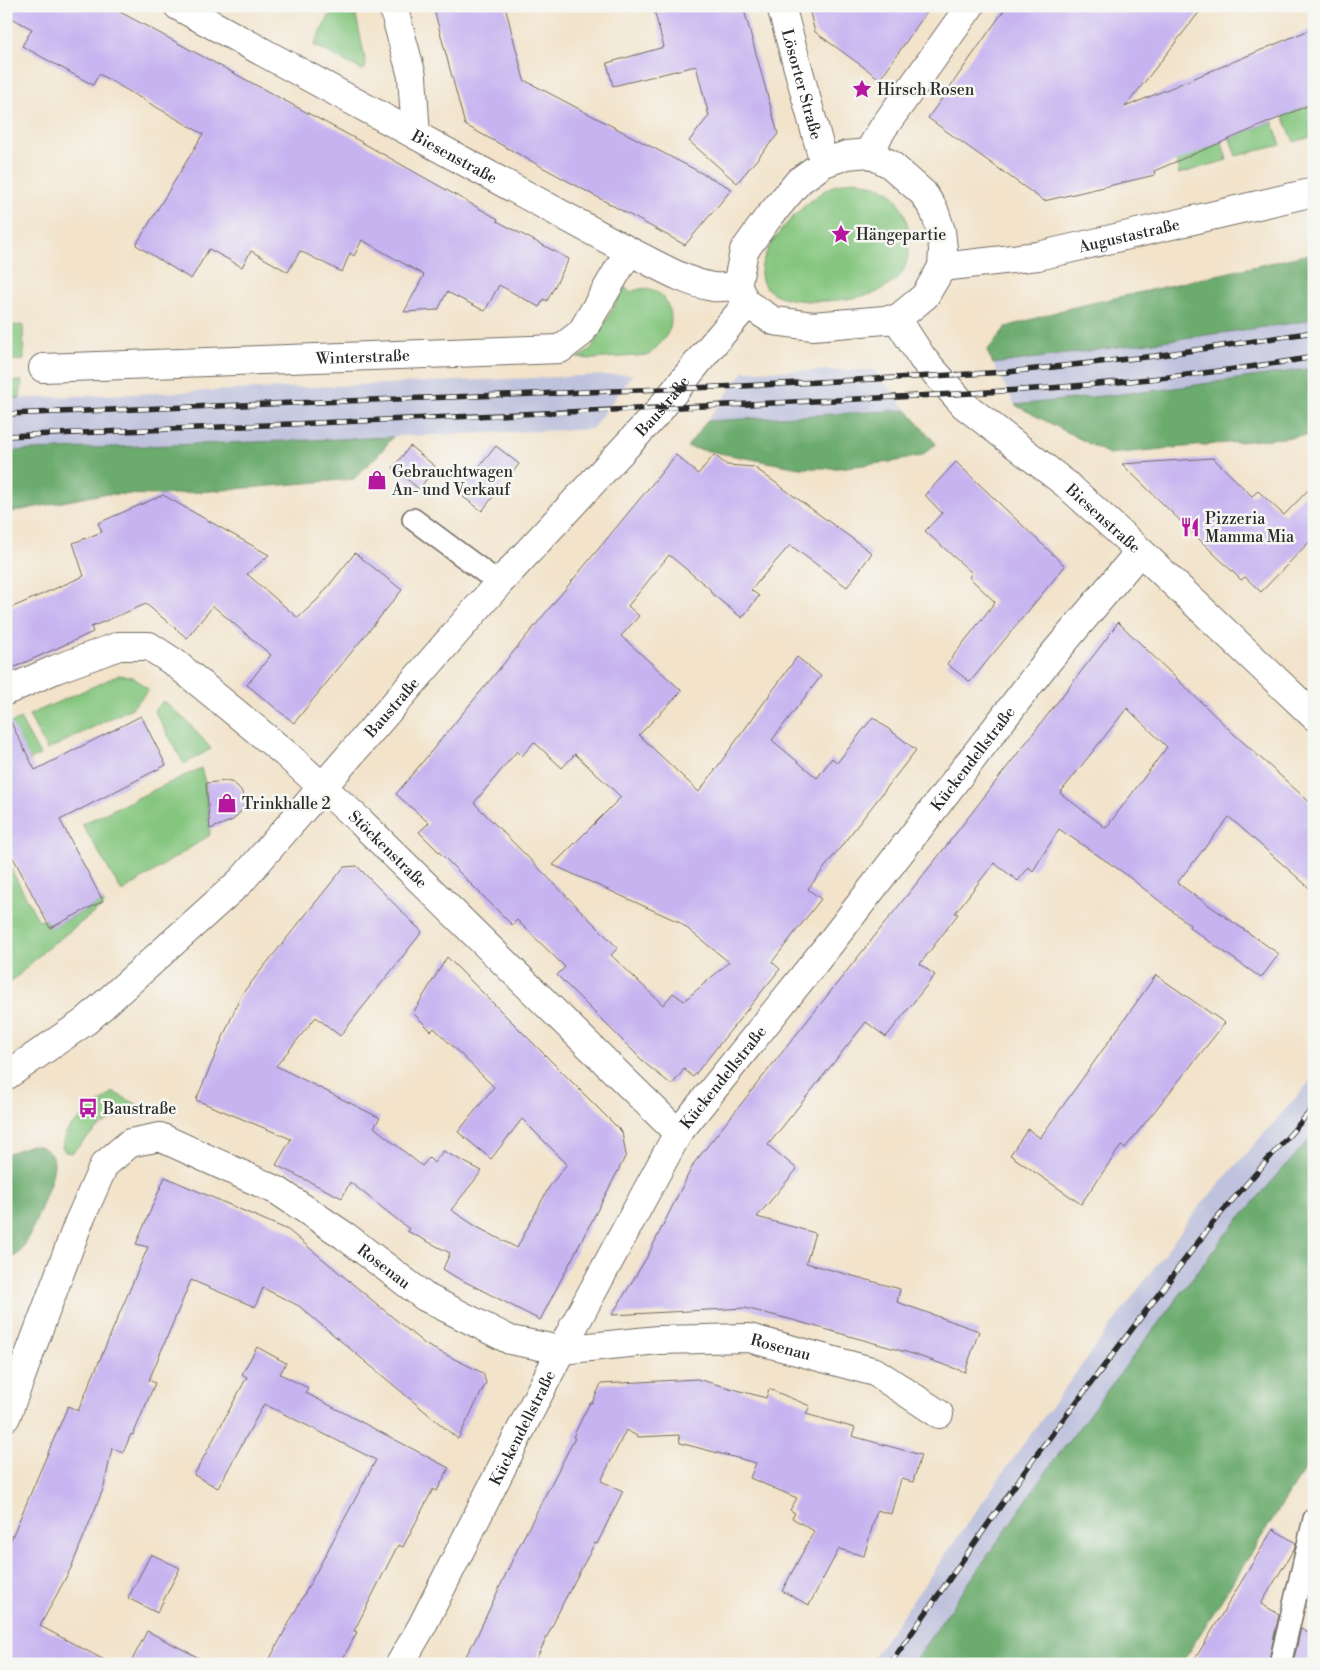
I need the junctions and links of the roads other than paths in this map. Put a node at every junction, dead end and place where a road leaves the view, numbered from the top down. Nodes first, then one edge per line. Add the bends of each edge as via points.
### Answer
1 (178, 6) edge
2 (393, 6) edge
3 (781, 6) edge
4 (970, 6) edge
5 (416, 135) junction
6 (868, 153) junction
7 (824, 163) junction
8 (1314, 192) edge
9 (629, 251) junction
10 (942, 267) junction
11 (742, 295) junction
12 (897, 319) junction
13 (43, 368) dead end
14 (413, 519) dead end
15 (1140, 551) junction
16 (499, 584) junction
17 (6, 691) edge
18 (1314, 716) edge
19 (322, 787) junction
20 (6, 1076) edge
21 (678, 1132) junction
22 (561, 1350) junction
23 (940, 1414) dead end
24 (6, 1417) edge
25 (1314, 1520) edge
26 (400, 1664) edge
27 (1280, 1664) edge

1 - 5 street, Biesenstraße
2 - 5 street via 412,76
3 - 7 street, Lösorter Straße
4 - 6 street
5 - 9 street, Biesenstraße
6 - 7 street
6 - 10 street via 890,164 923,193 934,210 941,231
7 - 11 street via 799,181 744,251
8 - 10 street, Augustastraße via 1038,256
9 - 11 street, Biesenstraße via 680,276
9 - 13 street, Winterstraße via 581,333 560,349
10 - 12 street via 925,296
11 - 12 street via 774,320 814,326
11 - 16 street, Baustraße via 702,356 657,414
12 - 15 street, Biesenstraße via 923,359 964,405 1066,484
14 - 16 lane
15 - 18 street, Biesenstraße
15 - 21 street, Kückendellstraße via 1042,668 831,942
16 - 19 street, Baustraße
17 - 19 street, Stöckenstraße via 119,646 149,646 175,663
19 - 20 street, Baustraße via 241,881 86,1022
19 - 21 street, Stöckenstraße via 360,820
21 - 22 street, Kückendellstraße
22 - 23 street, Rosenau via 658,1340 749,1338 876,1372
22 - 24 street, Rosenau via 510,1340 425,1297 346,1236 278,1191 160,1137 130,1144 104,1165 78,1224
22 - 26 street, Kückendellstraße
25 - 27 lane

